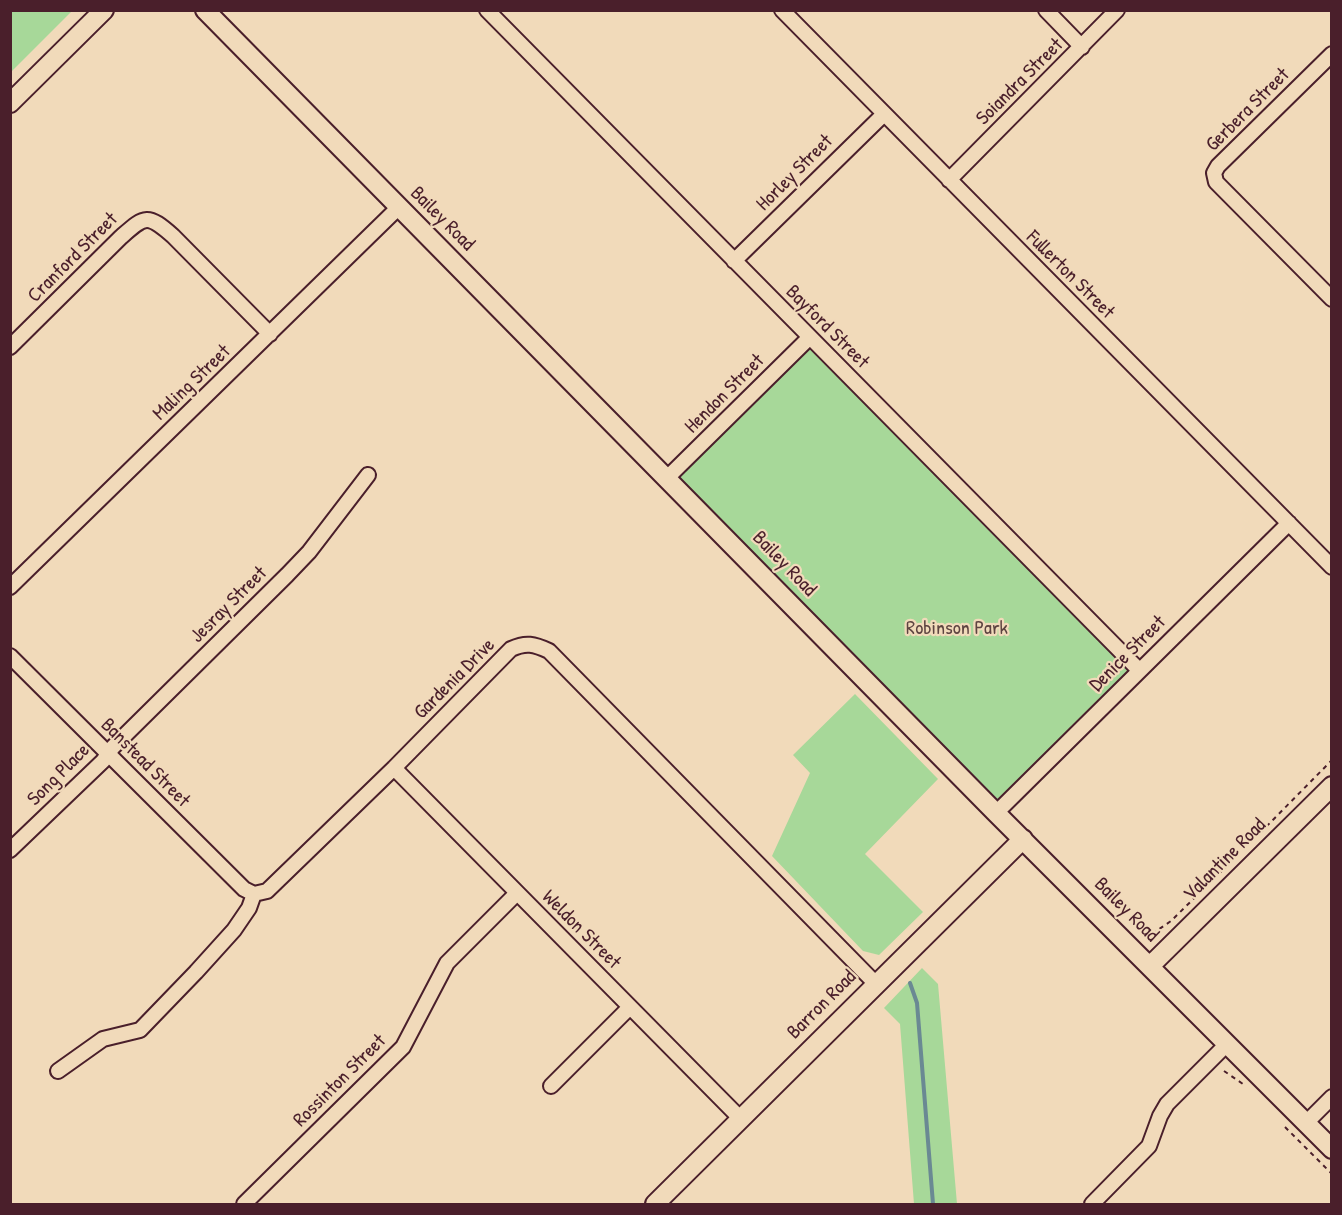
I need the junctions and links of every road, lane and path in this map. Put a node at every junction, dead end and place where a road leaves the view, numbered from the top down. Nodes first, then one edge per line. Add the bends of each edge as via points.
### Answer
1 (104, 10) edge
2 (205, 10) edge
3 (487, 10) edge
4 (782, 10) edge
5 (1046, 10) edge
6 (1117, 10) edge
7 (1082, 46) junction
8 (1332, 54) edge
9 (10, 103) edge
10 (884, 114) junction
11 (949, 180) junction
12 (399, 207) junction
13 (734, 261) junction
14 (1332, 299) edge
15 (270, 334) junction
16 (810, 337) junction
17 (10, 347) edge
18 (368, 475) dead end
19 (668, 478) junction
20 (1288, 523) junction
21 (1332, 567) edge
22 (10, 587) edge
23 (10, 656) edge
24 (1139, 670) junction
25 (108, 753) junction
26 (1332, 760) edge
27 (394, 768) junction
28 (1332, 786) edge
29 (996, 813) junction
30 (1023, 839) junction
31 (1253, 840) dead end
32 (10, 850) edge
33 (1237, 856) dead end
34 (517, 893) junction
35 (254, 894) junction
36 (1152, 934) dead end
37 (1150, 966) junction
38 (876, 984) junction
39 (630, 1007) junction
40 (1227, 1044) junction
41 (58, 1071) dead end
42 (1224, 1071) dead end
43 (550, 1086) dead end
44 (1247, 1087) dead end
45 (1332, 1097) edge
46 (740, 1119) junction
47 (1278, 1119) dead end
48 (1306, 1123) junction
49 (1332, 1149) edge
50 (1332, 1174) edge
51 (244, 1204) edge
52 (655, 1204) edge
53 (1092, 1204) edge

1 - 9 street
2 - 12 street, Bailey Road
3 - 13 street, Bayford Street
4 - 10 street, Fullerton Street
5 - 7 street
6 - 7 street, Soiandra Street
7 - 11 street, Soiandra Street
8 - 14 street, Gerbera Street via 1214,173 1216,182
10 - 11 street, Fullerton Street
10 - 13 street, Horley Street
11 - 20 street, Fullerton Street
12 - 15 street, Maling Street
12 - 19 street, Bailey Road
13 - 16 street, Bayford Street
15 - 17 street, Cranford Street via 173,236 148,219 120,237
15 - 22 street, Maling Street
16 - 19 street, Hendon Street
16 - 24 street, Bayford Street
18 - 25 street, Jesray Street via 309,552
19 - 29 street, Bailey Road
20 - 21 street, Fullerton Street
20 - 24 street, Denice Street
23 - 25 street, Banstead Street
24 - 29 street, Denice Street
25 - 32 street, Song Place
25 - 35 street, Banstead Street via 244,889
26 - 31 path
27 - 34 street, Weldon Street
27 - 35 street, Gardenia Drive via 267,891
27 - 38 street, Gardenia Drive via 511,649 523,643 535,644 549,651
28 - 37 street, Valantine Road
29 - 30 street, Bailey Road
30 - 37 street, Bailey Road
30 - 38 street, Barron Road
33 - 36 path via 1171,921
34 - 39 street, Weldon Street
34 - 51 street, Rossinton Street via 447,963 403,1047
35 - 41 street via 234,930 140,1030 103,1039
37 - 40 street, Bailey Road
38 - 46 street, Barron Road
39 - 43 street
39 - 46 street, Weldon Street
40 - 48 street, Bailey Road
40 - 53 street via 1167,1104 1149,1146
42 - 44 path
45 - 48 street
46 - 52 street, Barron Road
47 - 50 path
48 - 49 street, Bailey Road

